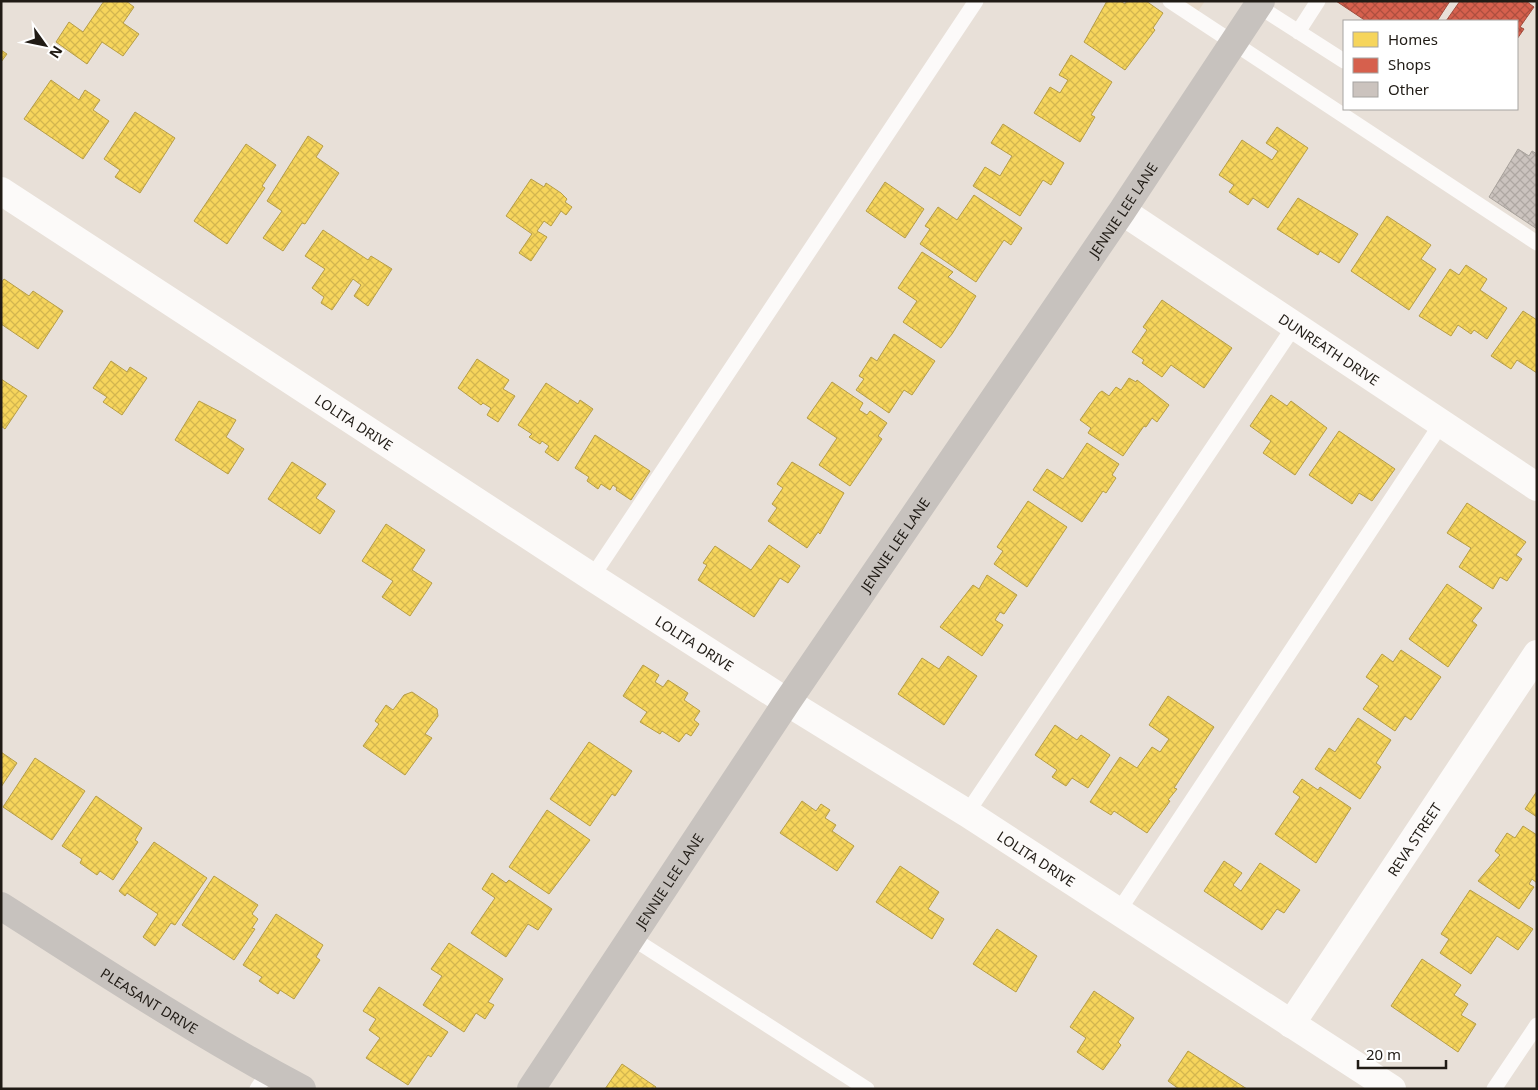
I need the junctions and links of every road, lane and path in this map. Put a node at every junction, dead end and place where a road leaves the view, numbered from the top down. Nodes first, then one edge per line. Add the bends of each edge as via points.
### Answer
1 (976, 1) edge
2 (1170, 1) edge
3 (1318, 1) edge
4 (1260, 4) edge
5 (1298, 32) junction
6 (1234, 43) junction
7 (1343, 61) edge
8 (1, 191) edge
9 (1122, 211) junction
10 (1537, 243) edge
11 (1295, 325) junction
12 (1441, 424) junction
13 (1537, 487) edge
14 (592, 577) junction
15 (1537, 654) edge
16 (787, 702) junction
17 (967, 814) junction
18 (1, 906) edge
19 (1118, 912) junction
20 (632, 938) junction
21 (1291, 1024) junction
22 (1537, 1025) edge
23 (263, 1080) edge
24 (302, 1089) edge
25 (531, 1089) edge
26 (867, 1089) edge
27 (1392, 1089) edge
28 (1494, 1089) edge

1 - 14 lane
2 - 6 lane
3 - 5 lane
4 - 5 lane
4 - 6 street, JENNIE LEE LANE
5 - 7 lane
6 - 9 street, JENNIE LEE LANE
6 - 10 lane
8 - 14 street, LOLITA DRIVE
9 - 11 street, DUNREATH DRIVE
9 - 16 street, JENNIE LEE LANE
11 - 12 street, DUNREATH DRIVE
11 - 17 lane
12 - 13 street, DUNREATH DRIVE
12 - 19 lane
14 - 16 street, LOLITA DRIVE
15 - 21 street, REVA STREET
16 - 17 street, LOLITA DRIVE
16 - 20 street, JENNIE LEE LANE
17 - 19 street, LOLITA DRIVE
18 - 23 street, PLEASANT DRIVE via 168,1013
19 - 21 street, LOLITA DRIVE
20 - 25 street, JENNIE LEE LANE
20 - 26 lane
21 - 27 street, LOLITA DRIVE
22 - 28 lane
23 - 24 street, PLEASANT DRIVE

